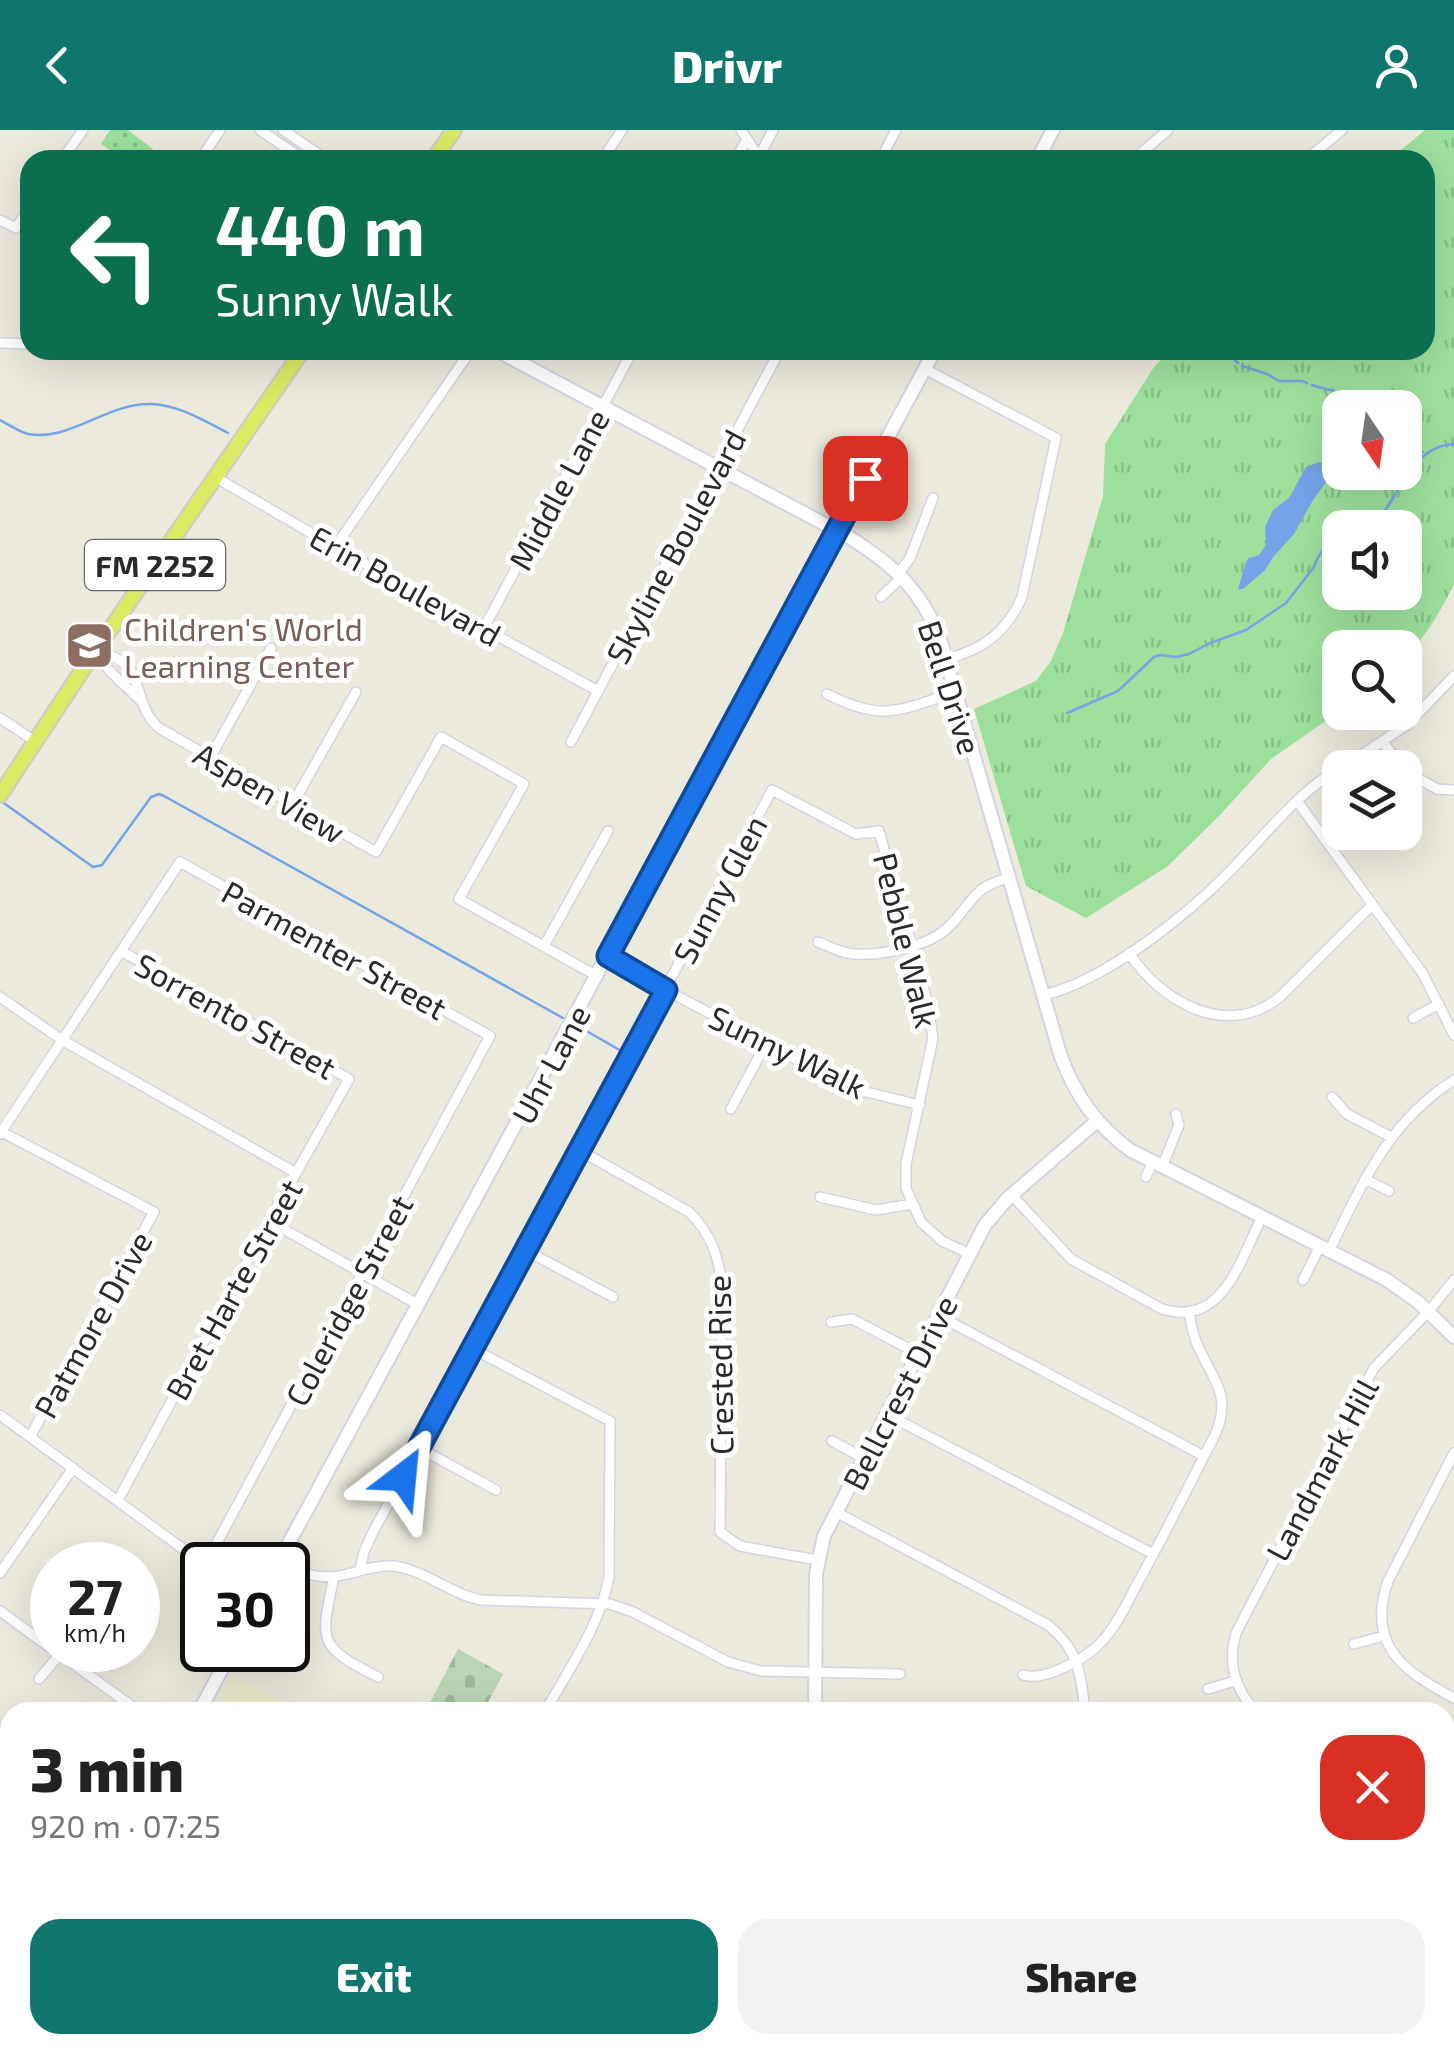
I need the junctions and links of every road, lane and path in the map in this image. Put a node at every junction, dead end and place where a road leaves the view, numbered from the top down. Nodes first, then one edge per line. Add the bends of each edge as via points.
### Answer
1 (260, 130) edge
2 (283, 130) edge
3 (1168, 130) edge
4 (1342, 130) edge
5 (289, 150) edge
6 (312, 150) edge
7 (1145, 150) edge
8 (1318, 150) edge
9 (0, 220) edge
10 (20, 222) edge
11 (295, 360) edge
12 (464, 360) edge
13 (515, 360) edge
14 (628, 360) edge
15 (775, 360) edge
16 (930, 360) edge
17 (925, 369) junction
18 (602, 407) junction
19 (717, 468) junction
20 (215, 478) junction
21 (932, 498) dead end
22 (836, 531) junction
23 (335, 546) junction
24 (901, 575) junction
25 (880, 598) dead end
26 (484, 628) junction
27 (272, 648) dead end
28 (96, 652) junction
29 (946, 659) junction
30 (1454, 676) edge
31 (598, 690) junction
32 (356, 692) dead end
33 (956, 692) junction
34 (826, 694) dead end
35 (0, 718) edge
36 (36, 742) junction
37 (571, 742) dead end
38 (1383, 742) junction
39 (1370, 750) edge
40 (1389, 750) edge
41 (210, 758) junction
42 (1322, 780) edge
43 (1422, 780) edge
44 (772, 790) joint
45 (1454, 790) edge
46 (0, 794) edge
47 (1296, 801) junction
48 (292, 805) junction
49 (608, 831) dead end
50 (1009, 877) junction
51 (1372, 906) junction
52 (818, 942) dead end
53 (911, 945) junction
54 (544, 946) junction
55 (123, 952) junction
56 (1129, 953) junction
57 (608, 956) junction
58 (598, 976) junction
59 (666, 990) junction
60 (1043, 995) junction
61 (0, 997) edge
62 (1439, 1004) junction
63 (1413, 1018) dead end
64 (1454, 1035) edge
65 (490, 1036) joint
66 (62, 1040) junction
67 (766, 1043) junction
68 (349, 1079) joint
69 (1454, 1080) edge
70 (1332, 1097) dead end
71 (920, 1104) junction
72 (730, 1109) dead end
73 (1176, 1114) dead end
74 (1097, 1122) junction
75 (1, 1133) edge
76 (1391, 1137) junction
77 (579, 1150) junction
78 (1157, 1165) junction
79 (296, 1173) junction
80 (1146, 1176) dead end
81 (1365, 1180) junction
82 (1389, 1191) dead end
83 (1012, 1194) junction
84 (820, 1197) dead end
85 (912, 1204) junction
86 (1262, 1217) junction
87 (268, 1221) junction
88 (1325, 1249) junction
89 (525, 1250) junction
90 (970, 1254) junction
91 (362, 1274) junction
92 (1303, 1280) dead end
93 (1454, 1280) edge
94 (613, 1296) dead end
95 (419, 1305) junction
96 (1428, 1312) junction
97 (1189, 1313) junction
98 (938, 1316) junction
99 (831, 1322) dead end
100 (1454, 1337) edge
101 (472, 1349) junction
102 (919, 1354) junction
103 (888, 1414) junction
104 (0, 1415) edge
105 (30, 1437) junction
106 (832, 1441) dead end
107 (419, 1448) junction
108 (1454, 1453) edge
109 (1204, 1456) junction
110 (865, 1459) junction
111 (73, 1468) junction
112 (496, 1490) dead end
113 (118, 1500) junction
114 (836, 1512) junction
115 (217, 1542) edge
116 (293, 1542) edge
117 (180, 1546) edge
118 (1154, 1554) junction
119 (817, 1560) junction
120 (360, 1570) junction
121 (0, 1573) edge
122 (310, 1575) edge
123 (334, 1577) junction
124 (602, 1604) junction
125 (0, 1611) edge
126 (30, 1633) edge
127 (1384, 1636) junction
128 (1354, 1644) dead end
129 (1076, 1660) junction
130 (43, 1672) edge
131 (84, 1672) edge
132 (220, 1672) edge
133 (814, 1673) junction
134 (900, 1674) dead end
135 (1023, 1674) dead end
136 (378, 1677) dead end
137 (39, 1679) dead end
138 (1235, 1681) junction
139 (1208, 1689) dead end
140 (1454, 1698) edge
141 (126, 1702) edge
142 (204, 1702) edge
143 (550, 1702) edge
144 (815, 1702) edge
145 (1083, 1702) edge
146 (1247, 1702) edge

1 - 5 street
2 - 6 street
3 - 7 street
4 - 8 street
9 - 10 street via 16,228
11 - 20 main road, FM 2252
12 - 23 street
13 - 18 street, Bell Drive
14 - 18 street, Middle Lane
15 - 19 street, Skyline Boulevard
16 - 17 street, Uhr Lane
17 - 22 street, Uhr Lane
17 - 29 street via 1056,438 1014,615 986,644
18 - 19 street, Bell Drive
18 - 26 street, Middle Lane
19 - 22 street, Bell Drive
19 - 31 street, Skyline Boulevard
20 - 23 street, Erin Boulevard
20 - 28 main road, FM 2252
21 - 24 street
22 - 24 street, Bell Drive
22 - 57 street, Uhr Lane
23 - 26 street, Erin Boulevard
24 - 25 street
24 - 29 street, Bell Drive via 934,624
26 - 31 street, Erin Boulevard
27 - 41 street
28 - 36 main road, FM 2252
28 - 41 street, Aspen View via 154,725
29 - 33 street, Bell Drive
30 - 38 street
31 - 37 street, Skyline Boulevard
32 - 48 street
33 - 34 street via 880,712
33 - 50 street, Bell Drive
35 - 36 street
36 - 46 main road, FM 2252
38 - 39 street
38 - 40 street
41 - 48 street, Aspen View
42 - 47 street
43 - 45 street
44 - 53 street, Pebble Walk via 856,834 879,831
44 - 59 street, Sunny Glen
47 - 51 street
47 - 56 street via 1184,915
48 - 54 street, Aspen View via 376,852 440,737 524,784 460,899
49 - 54 street
50 - 53 street via 980,890 936,937
50 - 60 street, Bell Drive
51 - 56 street via 1281,996 1244,1016 1188,1005 1154,983
51 - 62 street
52 - 53 street via 861,955
53 - 71 street, Pebble Walk via 933,1038
54 - 58 street, Aspen View
55 - 65 street, Parmenter Street via 180,862
55 - 66 street
55 - 68 street, Sorrento Street
56 - 60 street via 1080,983
57 - 58 street, Uhr Lane
57 - 59 street, Sunny Walk
58 - 95 street, Uhr Lane
59 - 67 street, Sunny Walk
59 - 77 street, Sunny Glen
60 - 74 street, Bell Drive via 1068,1075
61 - 66 street
62 - 63 street
62 - 64 street
65 - 91 street, Coleridge Street
66 - 75 street
66 - 79 street
67 - 71 street, Sunny Walk via 854,1089
67 - 72 street
68 - 79 street, Bret Harte Street
69 - 76 street
70 - 76 street via 1342,1110
71 - 85 street, Pebble Walk via 906,1164
73 - 78 street via 1179,1125
74 - 78 street, Bell Drive
74 - 83 street, Bellcrest Drive
75 - 105 street, Patmore Drive via 154,1212
76 - 81 street
77 - 89 street, Sunny Glen
77 - 119 street, Crested Rise via 674,1201 702,1226 715,1249 722,1287 720,1532 740,1546
78 - 80 street
78 - 86 street, Bell Drive
79 - 87 street, Bret Harte Street
81 - 82 street
81 - 88 street
83 - 90 street, Bellcrest Drive
83 - 97 street via 1071,1259 1162,1308
84 - 85 street via 876,1210
85 - 90 street via 928,1230
86 - 88 street, Bell Drive
86 - 97 street via 1226,1288
87 - 91 street
87 - 113 street, Bret Harte Street
88 - 92 street
88 - 96 street, Bell Drive via 1387,1280
89 - 94 street
89 - 101 street, Sunny Glen
90 - 98 street, Bellcrest Drive
91 - 95 street
91 - 115 street, Coleridge Street
93 - 96 street, Landmark Hill
95 - 116 street, Uhr Lane
96 - 100 street, Bell Drive
96 - 138 street, Landmark Hill via 1374,1368 1236,1633
97 - 109 street via 1223,1403
98 - 102 street, Bellcrest Drive
98 - 109 street
99 - 102 street via 852,1320
101 - 107 street, Sunny Glen
101 - 124 street via 610,1422
102 - 103 street, Bellcrest Drive
103 - 110 street, Bellcrest Drive
103 - 118 street
104 - 105 street
105 - 111 street
106 - 110 street
107 - 112 street
107 - 120 street, Sunny Glen
108 - 127 street via 1388,1581 1380,1608
109 - 118 street
110 - 114 street, Bellcrest Drive
111 - 113 street
111 - 121 street
113 - 117 street
114 - 119 street, Bellcrest Drive
114 - 129 street via 1048,1625
118 - 129 street via 1103,1641
119 - 133 street, Bellcrest Drive
120 - 123 street
120 - 124 street via 412,1570 480,1600
122 - 123 street
123 - 136 street via 327,1643
124 - 133 street via 633,1612 738,1666
124 - 143 street
125 - 126 street
127 - 128 street
127 - 140 street via 1412,1674
129 - 135 street via 1046,1676
129 - 145 street
130 - 137 street
131 - 141 street
132 - 142 street
133 - 134 street
133 - 144 street, Bellcrest Drive
138 - 139 street
138 - 146 street

